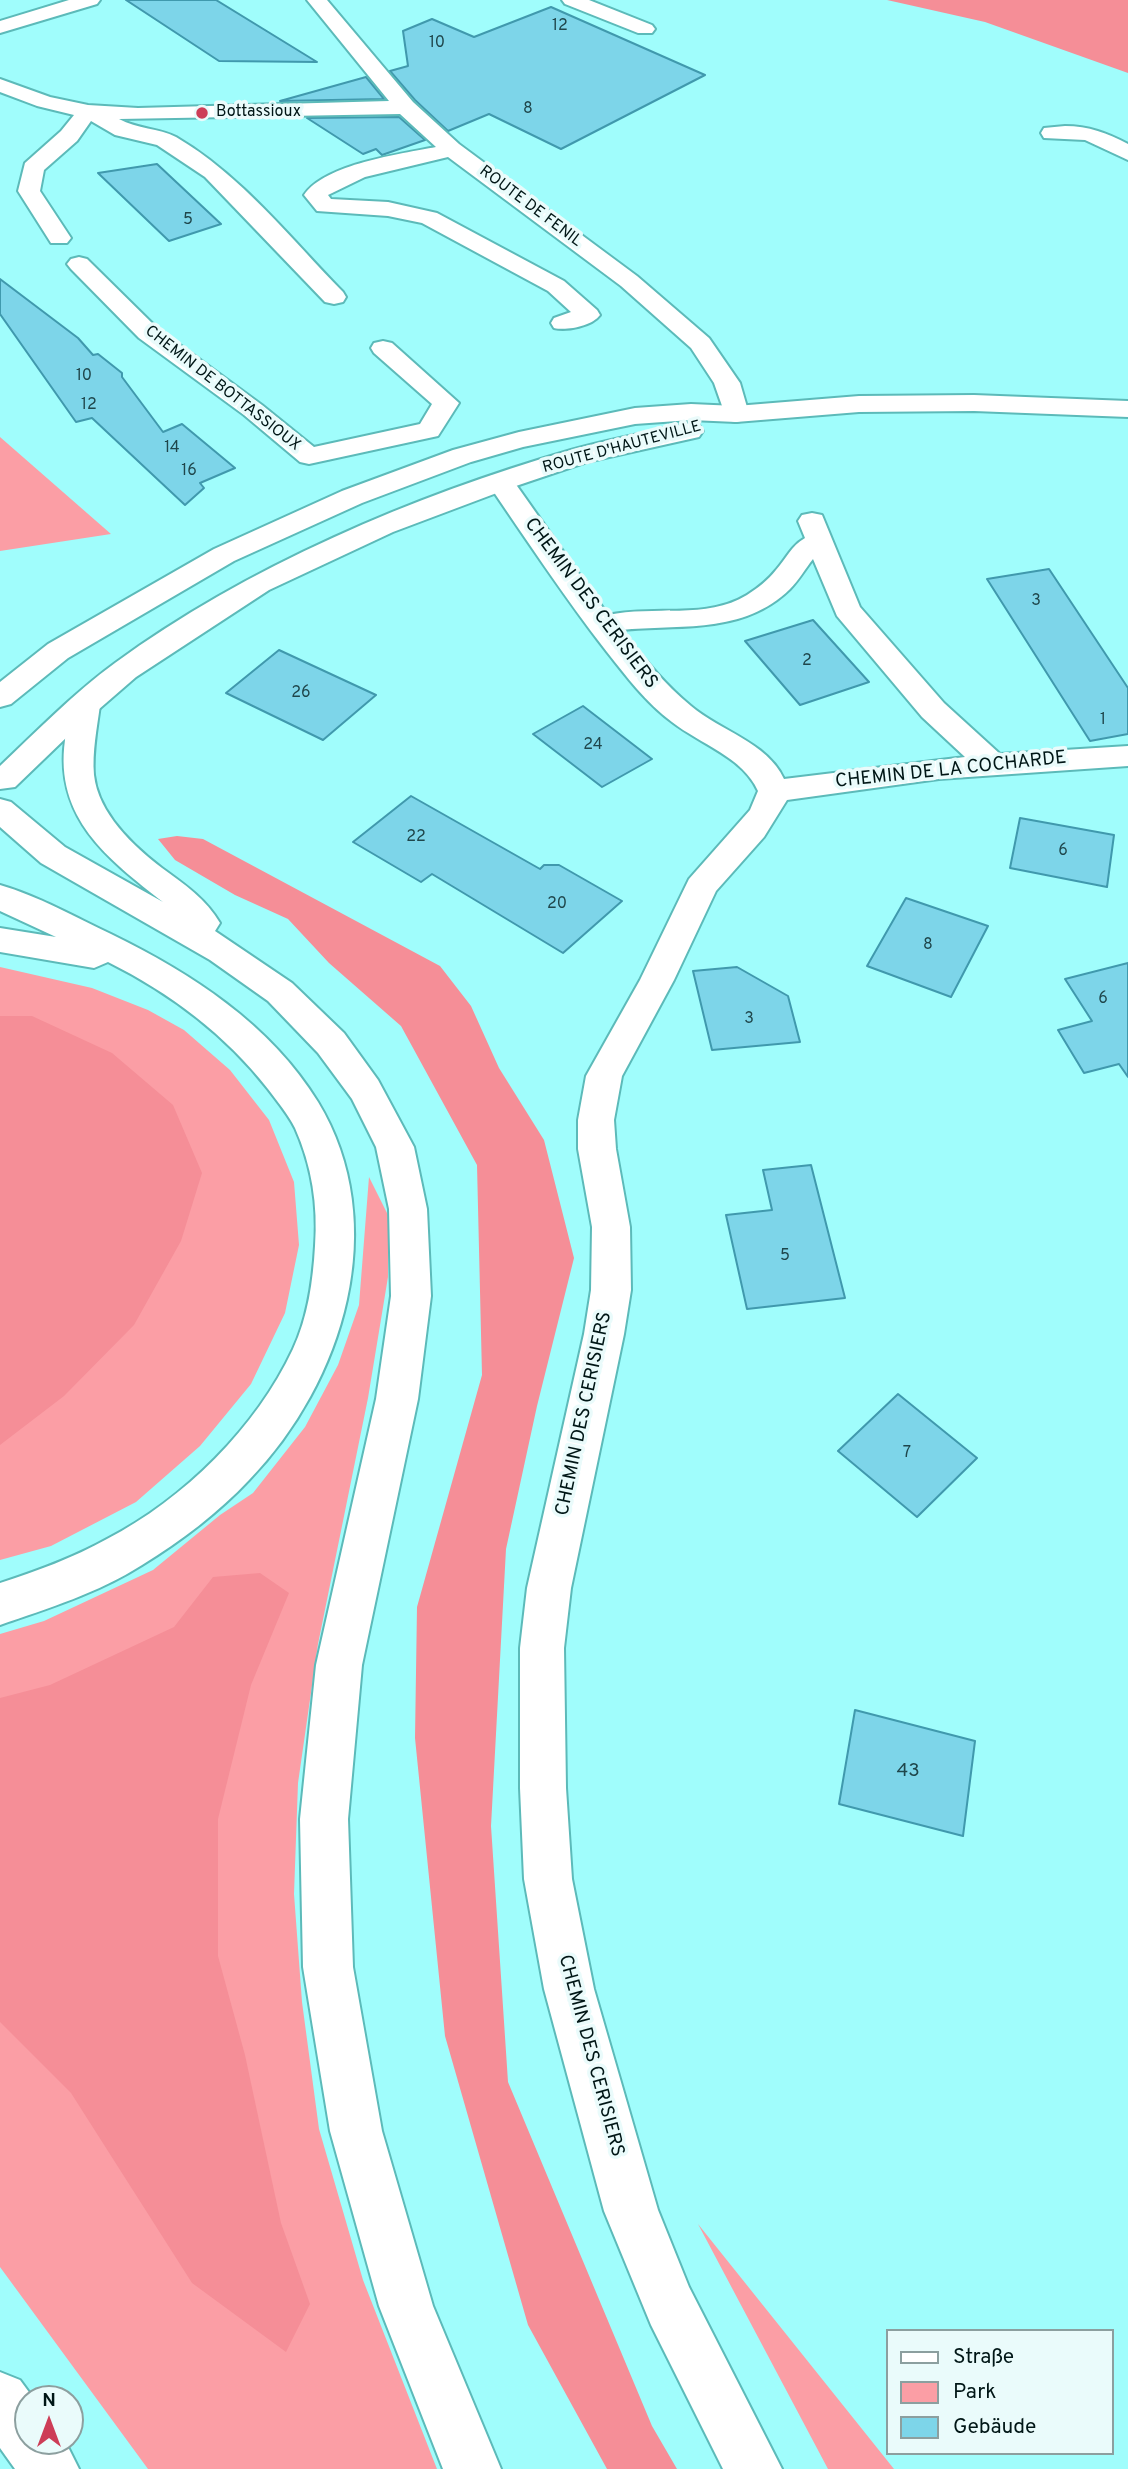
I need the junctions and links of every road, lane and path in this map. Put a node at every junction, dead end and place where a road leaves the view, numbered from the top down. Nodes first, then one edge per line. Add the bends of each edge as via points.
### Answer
1 (90, 0) edge
2 (317, 0) edge
3 (572, 0) edge
4 (0, 27) edge
5 (645, 29) dead end
6 (0, 85) edge
7 (405, 107) junction
8 (88, 111) junction
9 (1052, 132) dead end
10 (452, 150) junction
11 (1128, 153) edge
12 (59, 238) dead end
13 (79, 264) dead end
14 (334, 297) dead end
15 (564, 323) dead end
16 (383, 348) dead end
17 (1128, 409) edge
18 (736, 414) junction
19 (429, 430) junction
20 (462, 456) junction
21 (500, 482) junction
22 (602, 625) junction
23 (0, 698) edge
24 (85, 705) junction
25 (1128, 757) edge
26 (995, 767) junction
27 (774, 791) junction
28 (1, 792) edge
29 (0, 897) edge
30 (0, 940) edge
31 (222, 951) junction
32 (153, 970) junction
33 (0, 1604) edge
34 (0, 2400) edge
35 (14, 2419) edge
36 (472, 2469) edge
37 (753, 2469) edge

1 - 4 main road
2 - 7 main road, ROUTE DE FENIL
3 - 5 main road
6 - 8 main road via 44,102
7 - 8 main road via 138,114
7 - 10 main road, ROUTE DE FENIL
8 - 12 main road via 69,136 33,168 29,191
8 - 14 main road via 122,130 165,140 213,172
9 - 11 main road via 1100,135
10 - 15 main road via 342,178 315,195 325,206 388,209 429,218 452,229 556,286 588,315
10 - 18 main road, ROUTE DE FENIL via 629,281 700,343 727,383
13 - 19 main road, CHEMIN DE BOTTASSIOUX via 148,332 309,456
16 - 19 main road via 446,404
17 - 18 main road via 859,404
18 - 20 main road, ROUTE D'HAUTEVILLE via 635,416
18 - 21 main road, ROUTE D'HAUTEVILLE via 705,427 580,456
19 - 20 main road
20 - 21 main road
20 - 23 main road, ROUTE D'HAUTEVILLE via 352,497 224,555 58,651
21 - 22 main road, CHEMIN DES CERISIERS
21 - 24 main road, ROUTE D'HAUTEVILLE via 383,526 259,584 125,670
22 - 26 main road via 643,617 709,617 740,610 785,578 816,531 848,610 933,710
22 - 27 main road, CHEMIN DES CERISIERS via 663,699 743,753 767,775
24 - 28 main road, ROUTE D'HAUTEVILLE
24 - 31 main road via 78,777 94,814 120,849 196,912
25 - 26 main road, CHEMIN DE LA COCHARDE
26 - 27 main road, CHEMIN DE LA COCHARDE via 939,769
27 - 37 main road, CHEMIN DES CERISIERS via 765,812 701,887 602,1086 596,1139 611,1227 611,1290 549,1588 541,1713 548,1879 588,2061 631,2211 670,2306
28 - 31 main road via 53,855
29 - 32 main road
30 - 32 main road
31 - 36 main road via 280,992 331,1043 365,1090 395,1147 408,1209 411,1297 397,1399 338,1678 324,1819 328,1967 356,2131 405,2306
32 - 33 main road via 224,1017 251,1043 299,1103 315,1133 334,1197 336,1265 329,1304 288,1398 253,1447 223,1478 146,1540 57,1585
34 - 35 main road

